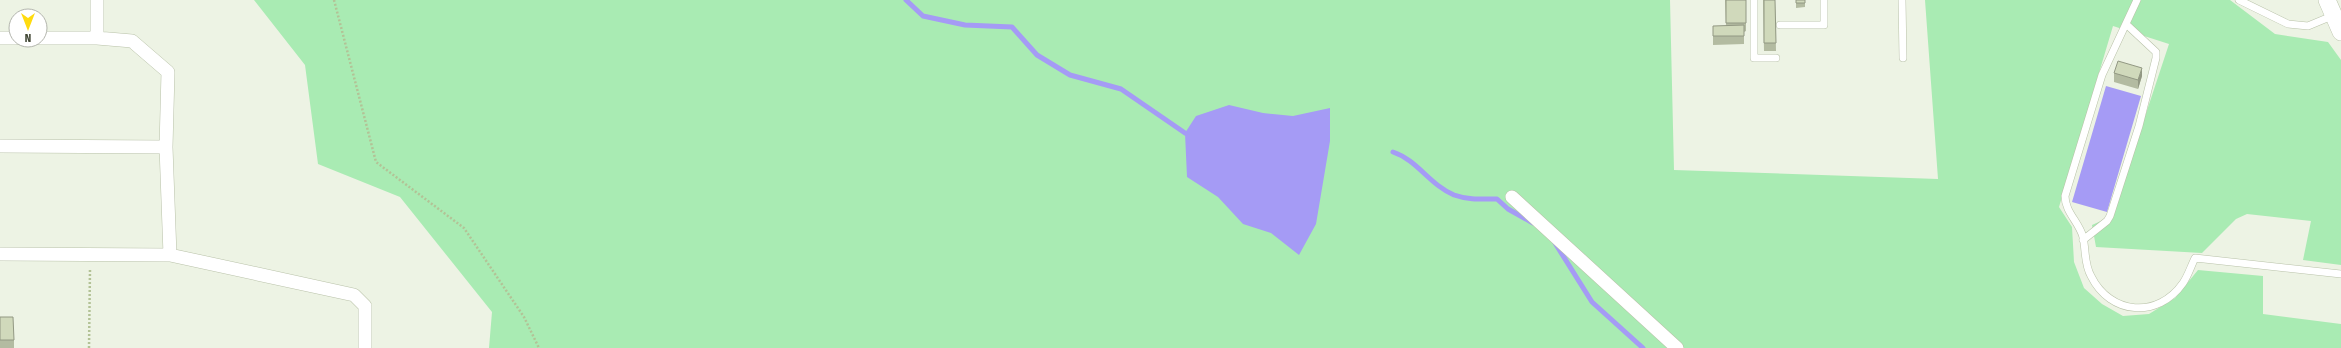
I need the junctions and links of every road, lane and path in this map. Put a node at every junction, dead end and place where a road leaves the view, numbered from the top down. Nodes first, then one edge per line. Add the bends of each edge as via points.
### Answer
1 (97, 0) edge
2 (334, 0) edge
3 (1754, 0) edge
4 (1824, 0) edge
5 (1902, 0) edge
6 (2138, 0) edge
7 (2239, 0) edge
8 (2330, 8) edge
9 (1780, 24) dead end
10 (2126, 24) junction
11 (2341, 32) edge
12 (48, 38) edge
13 (97, 38) junction
14 (1776, 58) dead end
15 (1903, 58) dead end
16 (0, 146) edge
17 (166, 147) junction
18 (1512, 197) dead end
19 (2083, 240) junction
20 (0, 254) edge
21 (90, 254) junction
22 (170, 255) junction
23 (2341, 274) edge
24 (89, 348) edge
25 (365, 348) edge
26 (539, 348) edge
27 (1677, 348) edge

1 - 13 street
2 - 26 path via 376,162 464,228 524,317
3 - 14 lane via 1754,58
4 - 9 lane via 1824,24
5 - 15 lane
6 - 10 lane
7 - 8 lane via 2288,24 2308,26
8 - 11 street
10 - 19 lane via 2102,75 2065,196 2065,205
10 - 19 lane via 2156,52 2156,58 2139,126 2110,216
12 - 13 street
13 - 17 street via 132,41 168,72
16 - 17 street
17 - 22 street
18 - 27 street
19 - 23 lane via 2091,277 2110,300 2123,307 2141,308 2167,299 2183,284 2195,258
20 - 21 street
21 - 22 street
21 - 24 path
22 - 25 street via 354,295 365,306

